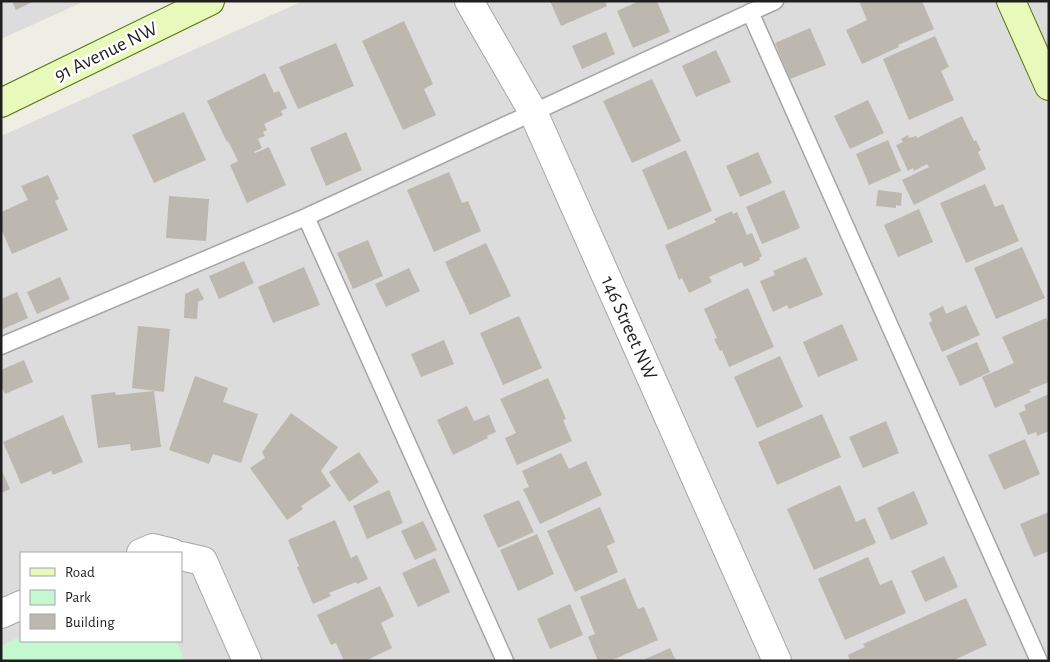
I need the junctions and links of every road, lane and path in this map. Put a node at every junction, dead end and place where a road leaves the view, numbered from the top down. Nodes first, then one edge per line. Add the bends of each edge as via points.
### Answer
1 (210, 1) edge
2 (469, 1) edge
3 (775, 1) edge
4 (1011, 1) edge
5 (750, 12) junction
6 (1049, 86) edge
7 (1, 103) edge
8 (533, 112) junction
9 (306, 217) junction
10 (1, 346) edge
11 (143, 552) edge
12 (169, 552) edge
13 (192, 558) edge
14 (20, 606) edge
15 (1, 614) edge
16 (247, 661) edge
17 (505, 661) edge
18 (778, 661) edge
19 (1039, 661) edge

1 - 7 street, 91 Avenue NW
2 - 8 street, 146 Street NW
3 - 5 lane
4 - 6 street
5 - 8 lane
5 - 19 lane
8 - 9 lane
8 - 18 street, 146 Street NW
9 - 10 lane
9 - 17 lane
11 - 12 street via 153,548
13 - 16 street
14 - 15 street

